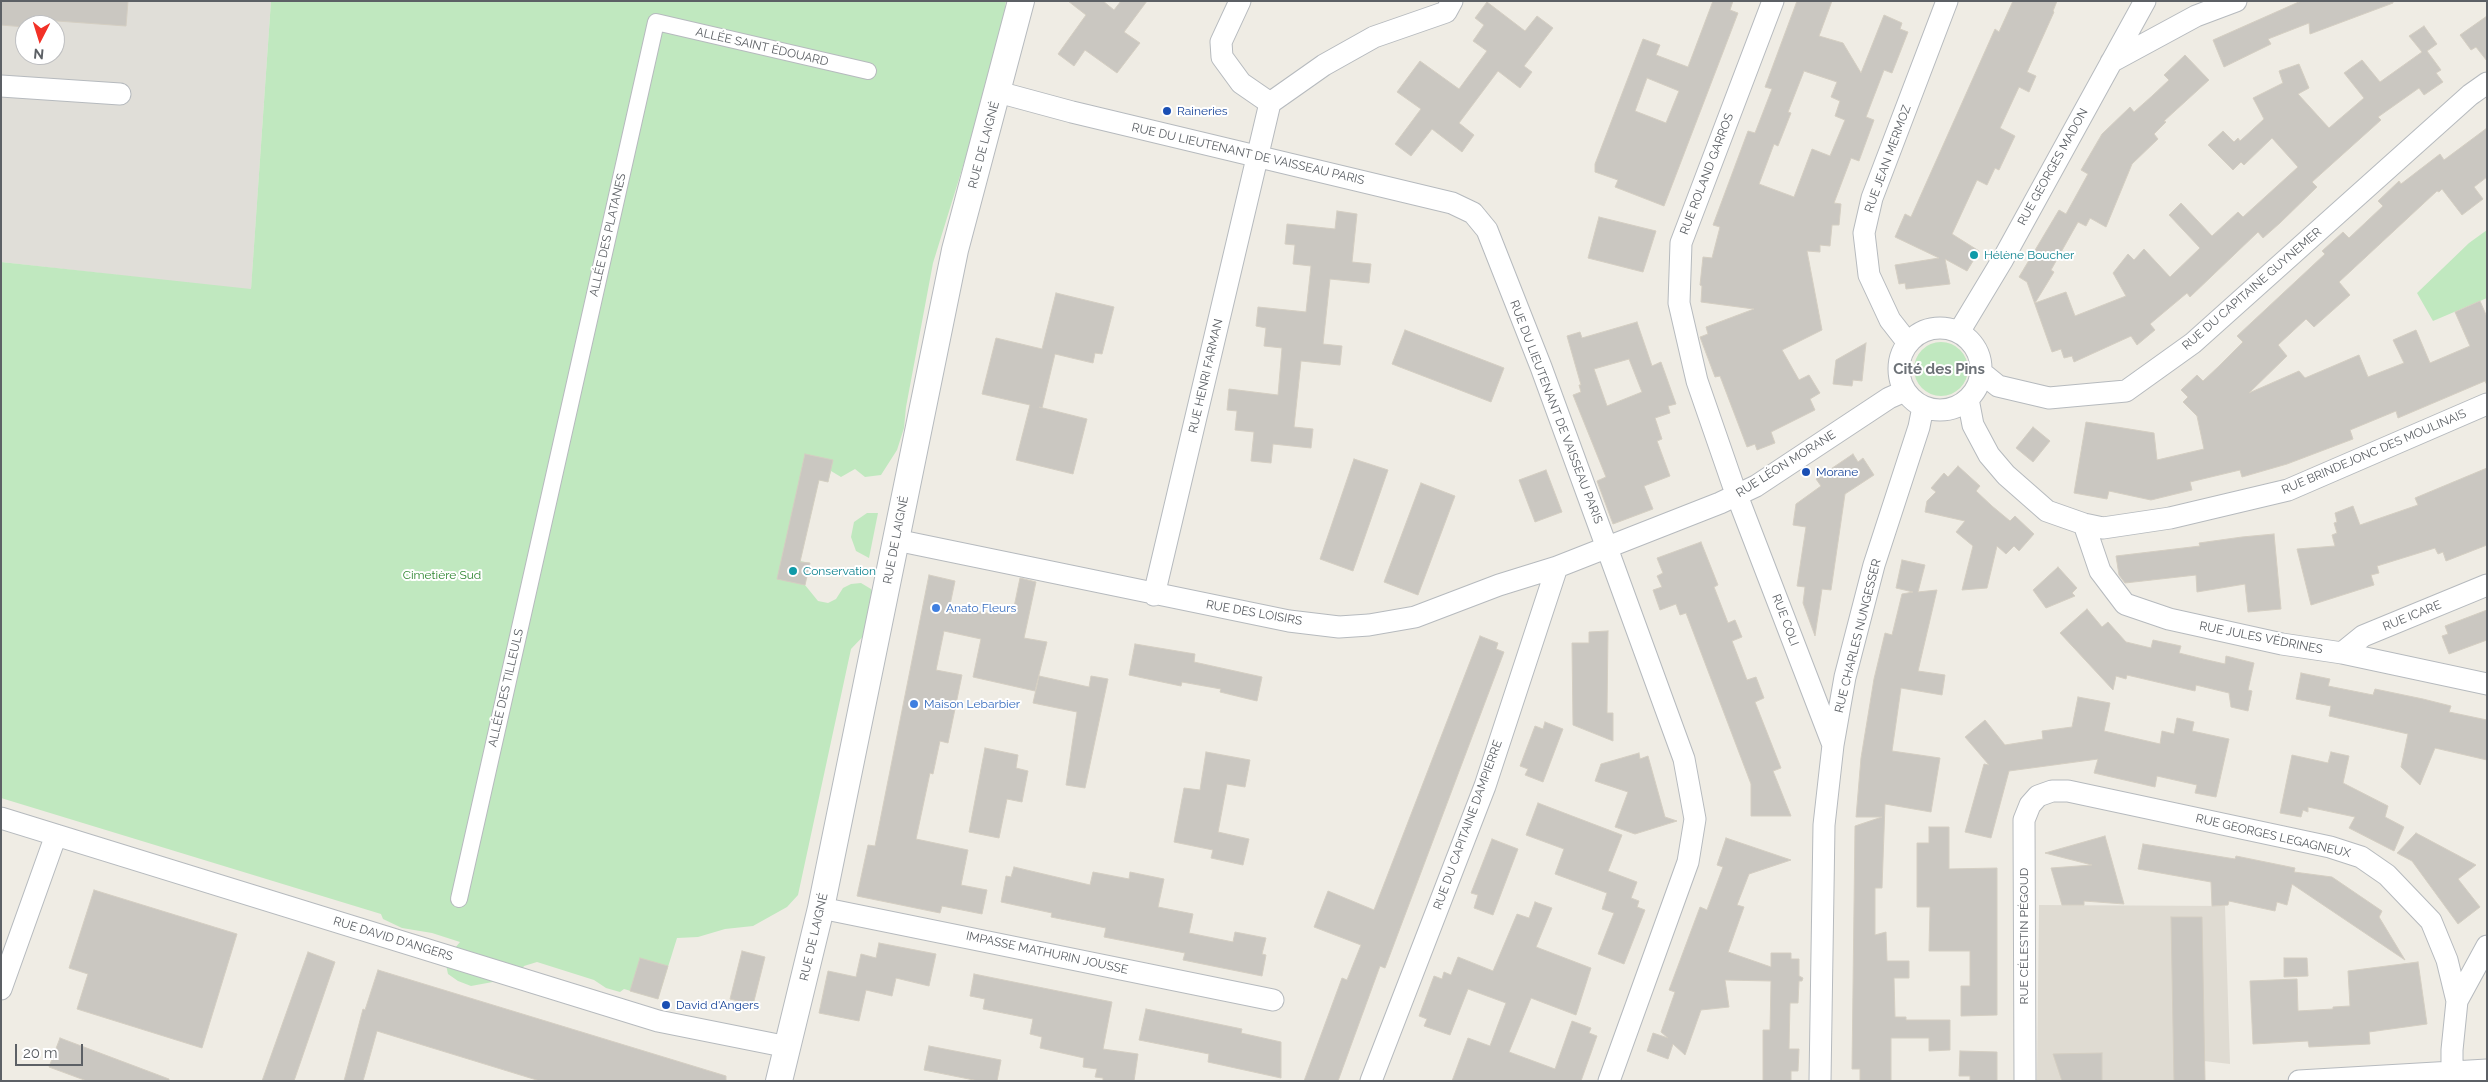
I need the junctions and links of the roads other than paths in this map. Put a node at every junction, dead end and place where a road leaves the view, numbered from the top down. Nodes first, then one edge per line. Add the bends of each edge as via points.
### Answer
1 (1021, 1) edge
2 (1240, 1) edge
3 (1452, 1) edge
4 (1772, 1) edge
5 (1947, 1) edge
6 (2144, 1) edge
7 (2236, 1) edge
8 (656, 22) joint
9 (2111, 62) junction
10 (868, 71) dead end
11 (2487, 83) edge
12 (1, 86) edge
13 (998, 92) junction
14 (120, 94) dead end
15 (1270, 103) junction
16 (1258, 156) junction
17 (1959, 332) junction
18 (1908, 343) junction
19 (1982, 373) junction
20 (1905, 391) junction
21 (1968, 399) junction
22 (2487, 404) edge
23 (1923, 406) junction
24 (554, 478) joint
25 (1736, 495) junction
26 (2084, 524) junction
27 (896, 540) junction
28 (1606, 548) junction
29 (1557, 567) junction
30 (2487, 585) edge
31 (1154, 595) junction
32 (2342, 653) junction
33 (2487, 684) edge
34 (1833, 745) junction
35 (2038, 796) joint
36 (1, 818) edge
37 (56, 835) junction
38 (459, 899) dead end
39 (821, 908) junction
40 (2487, 946) edge
41 (1, 989) edge
42 (1273, 1000) dead end
43 (2458, 1001) junction
44 (788, 1047) junction
45 (2487, 1070) edge
46 (2452, 1076) edge
47 (779, 1081) edge
48 (1371, 1081) edge
49 (1609, 1081) edge
50 (1820, 1081) edge
51 (2025, 1081) edge
52 (2299, 1081) edge

1 - 13 street, RUE DE LAIGNÉ
2 - 15 street via 1221,42 1222,58 1241,83
3 - 15 street via 1446,12 1374,37 1324,65
4 - 25 street, RUE ROLAND GARROS via 1681,243 1679,303 1697,381
5 - 18 street, RUE JEAN MERMOZ via 1872,198 1864,233 1869,275 1890,320
6 - 9 street, RUE GEORGES MADON
7 - 9 street via 2196,16
8 - 10 street, ALLÉE SAINT ÉDOUARD
8 - 24 street, ALLÉE DES PLATANES
9 - 17 street, RUE GEORGES MADON via 2003,259
11 - 19 street, RUE DU CAPITAINE GUYNEMER via 2470,94 2193,343 2126,391 2050,398 1998,386
12 - 14 street
13 - 16 street, RUE DU LIEUTENANT DE VAISSEAU PARIS
13 - 27 street, RUE DE LAIGNÉ via 955,250
15 - 16 street, RUE HENRI FARMAN
16 - 28 street, RUE DU LIEUTENANT DE VAISSEAU PARIS via 1452,203 1473,213 1487,230 1541,367
16 - 31 street, RUE HENRI FARMAN
17 - 18 street via 1937,327 1923,331
17 - 19 street via 1976,348
18 - 20 street via 1901,356 1899,374
19 - 21 street via 1977,388
20 - 23 street
20 - 25 street, RUE LÉON MORANE via 1889,398 1756,486
21 - 23 street via 1945,410
21 - 26 street, RUE BRINDEJONC DES MOULINAIS via 1972,425 2006,476 2047,510
22 - 26 street, RUE BRINDEJONC DES MOULINAIS via 2288,490 2170,518 2103,528
23 - 34 street, RUE CHARLES NUNGESSER via 1874,565 1845,677
24 - 38 street, ALLÉE DES TILLEULS
25 - 28 street, RUE LÉON MORANE
25 - 34 street, RUE COLI
26 - 32 street, RUE JULES VÉDRINES via 2100,571 2125,604 2169,619 2282,644
27 - 31 street, RUE DES LOISIRS
27 - 39 street, RUE DE LAIGNÉ
28 - 29 street, RUE DES LOISIRS
28 - 49 street, RUE DU LIEUTENANT DE VAISSEAU PARIS via 1684,759 1695,819 1688,862
29 - 31 street, RUE DES LOISIRS via 1415,617 1370,625 1339,627 1289,621
29 - 48 street, RUE DU CAPITAINE DAMPIERRE via 1485,786
30 - 32 street, RUE ICARE via 2363,636
32 - 33 street, RUE JULES VÉDRINES
34 - 50 street, RUE CHARLES NUNGESSER via 1824,824
35 - 43 street, RUE GEORGES LEGAGNEUX via 2052,791 2068,792 2330,847 2360,857 2387,875 2431,921 2447,960
35 - 51 street, RUE CÉLESTIN PÉGOUD via 2024,820
36 - 37 street, RUE DAVID D'ANGERS
37 - 41 street
37 - 44 street, RUE DAVID D'ANGERS via 658,1021
39 - 42 street, IMPASSE MATHURIN JOUSSE
39 - 44 street, RUE DE LAIGNÉ
40 - 43 street
43 - 46 street
44 - 47 street, RUE DE LAIGNÉ
45 - 46 street
46 - 52 street

